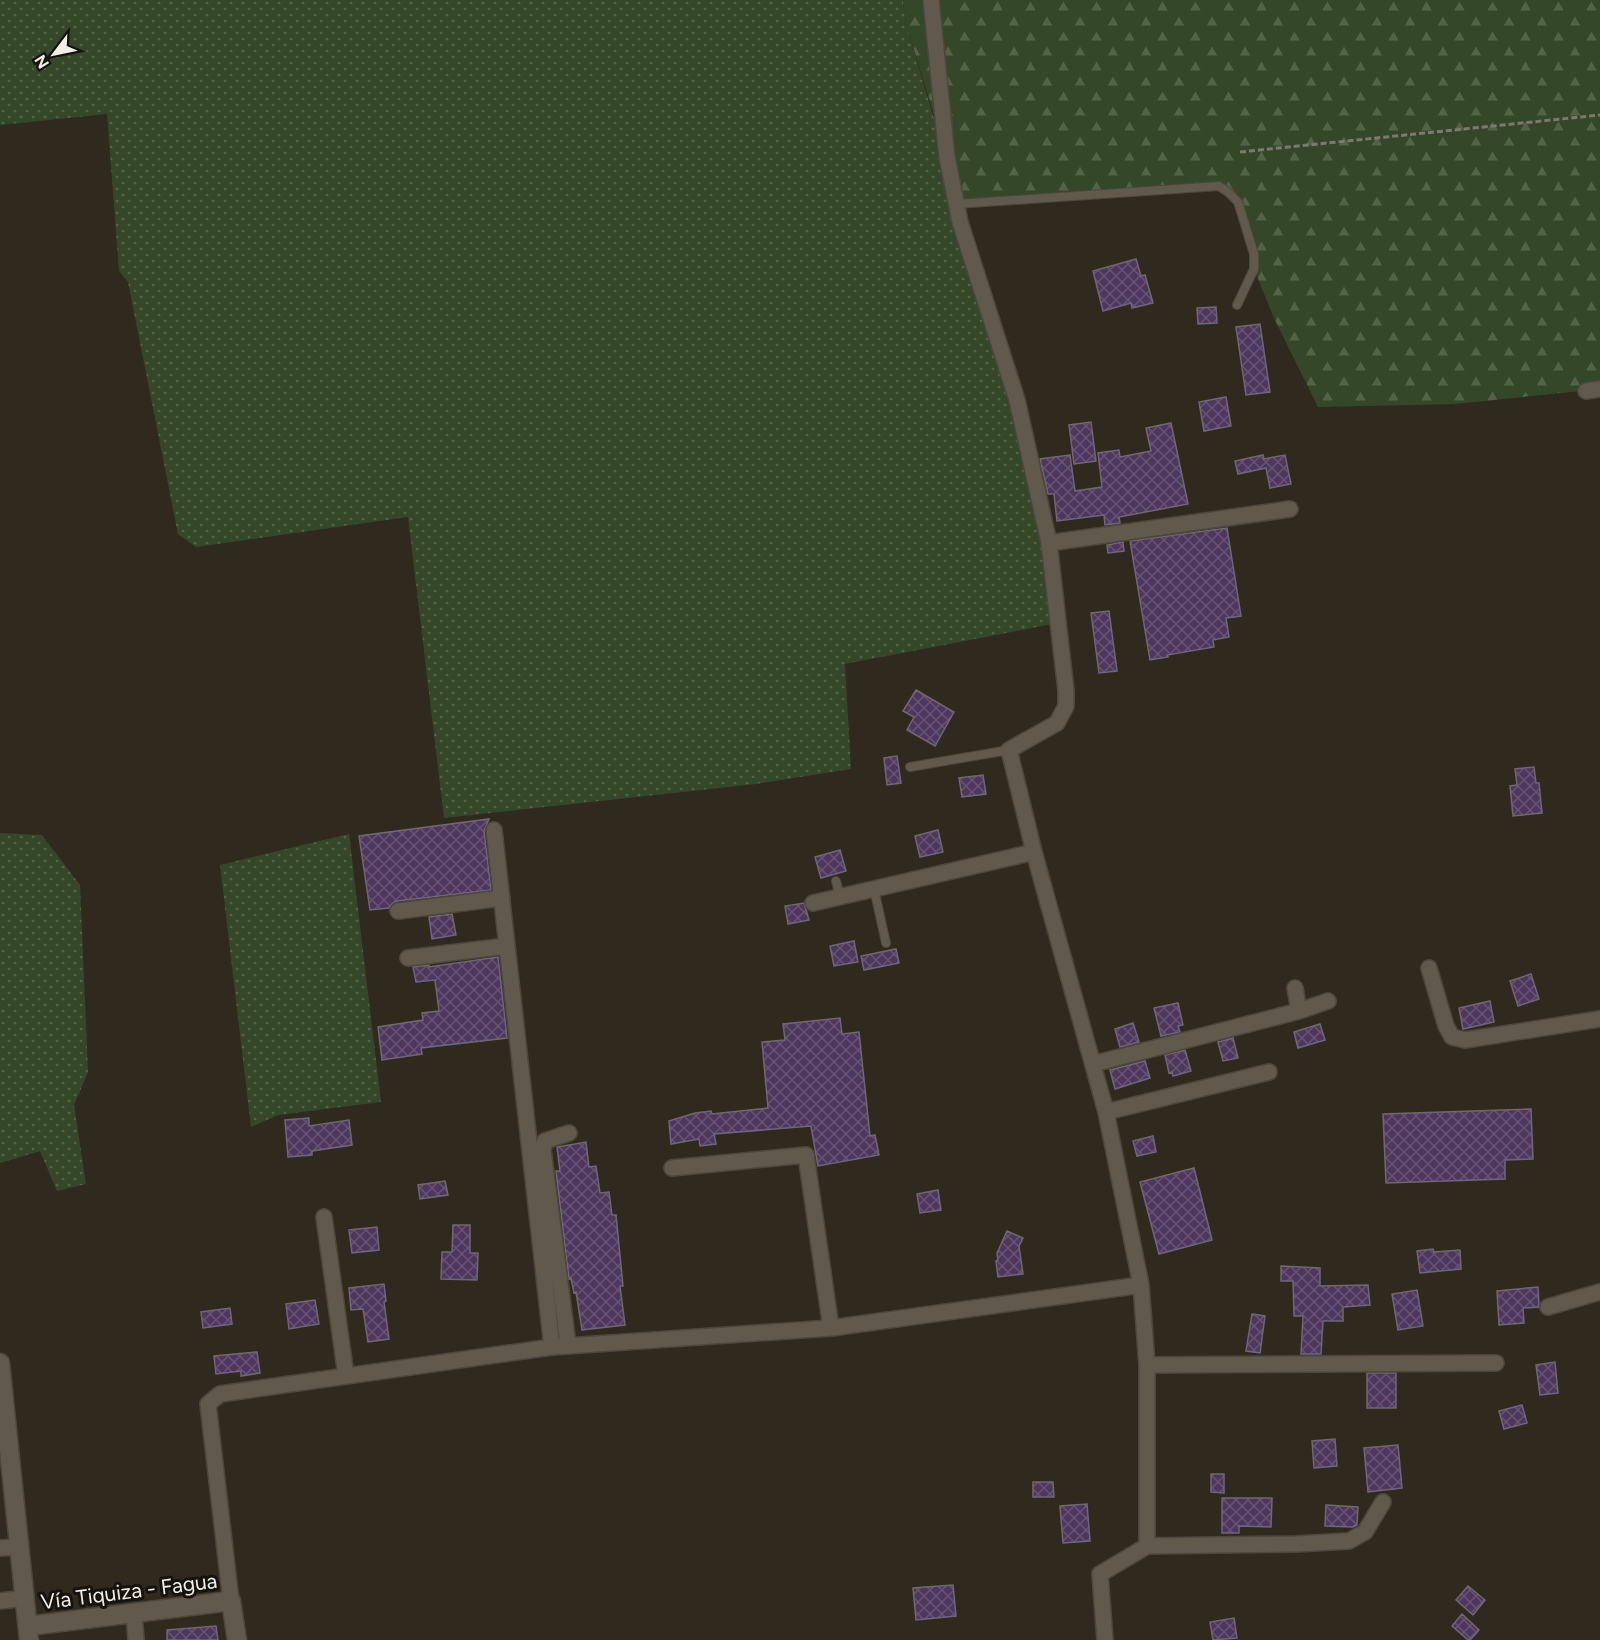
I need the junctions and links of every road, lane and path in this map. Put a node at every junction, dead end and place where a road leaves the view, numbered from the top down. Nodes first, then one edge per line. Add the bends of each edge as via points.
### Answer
1 (931, 0) edge
2 (1600, 115) edge
3 (1240, 152) dead end
4 (957, 204) junction
5 (1237, 305) dead end
6 (1290, 509) dead end
7 (1049, 543) junction
8 (1009, 750) junction
9 (910, 767) dead end
10 (494, 830) dead end
11 (1034, 852) junction
12 (836, 880) dead end
13 (874, 889) junction
14 (840, 897) junction
15 (502, 898) junction
16 (813, 903) dead end
17 (398, 911) dead end
18 (886, 943) dead end
19 (507, 946) junction
20 (408, 958) dead end
21 (1429, 968) dead end
22 (1295, 988) dead end
23 (1328, 1001) dead end
24 (1299, 1011) junction
25 (1600, 1019) edge
26 (1093, 1064) junction
27 (1269, 1072) dead end
28 (1106, 1112) junction
29 (568, 1133) dead end
30 (672, 1168) dead end
31 (324, 1218) dead end
32 (1141, 1284) junction
33 (1600, 1292) edge
34 (1548, 1307) dead end
35 (831, 1328) junction
36 (560, 1346) junction
37 (0, 1363) edge
38 (1496, 1363) dead end
39 (1147, 1365) junction
40 (346, 1376) junction
41 (4, 1444) edge
42 (1383, 1502) dead end
43 (1148, 1546) junction
44 (20, 1547) junction
45 (0, 1548) edge
46 (26, 1598) junction
47 (0, 1601) edge
48 (231, 1601) junction
49 (134, 1613) junction
50 (27, 1636) edge
51 (136, 1640) edge
52 (237, 1640) edge
53 (1105, 1640) edge

1 - 4 street via 947,157
2 - 3 path
4 - 5 lane via 1218,186 1238,202 1254,254 1254,269
4 - 7 street via 1017,400
6 - 7 street
7 - 8 street via 1065,706 1057,723
8 - 9 lane
8 - 11 street
10 - 15 street
11 - 13 street
11 - 26 street
12 - 14 lane
13 - 14 street
13 - 18 lane
14 - 16 street
15 - 17 street
15 - 19 street
19 - 20 street
19 - 36 street
21 - 25 street via 1452,1037 1465,1040
22 - 24 street
23 - 24 street
24 - 26 street
26 - 28 street
27 - 28 street
28 - 32 street
29 - 36 street via 549,1138 543,1150
30 - 35 street via 806,1155
31 - 40 street
32 - 35 street
32 - 39 street
33 - 34 street
35 - 36 street
36 - 40 street
37 - 41 street
38 - 39 street
39 - 43 street
40 - 48 street via 220,1394 208,1404
41 - 44 street
42 - 43 street via 1365,1532 1349,1541
43 - 53 street via 1100,1574
44 - 45 street
44 - 46 street
46 - 47 street
46 - 50 street
48 - 49 street, Vía Tiquiza - Fagua
48 - 52 street, Vía Tiquiza - Fagua
49 - 50 street, Vía Tiquiza - Fagua
49 - 51 street

